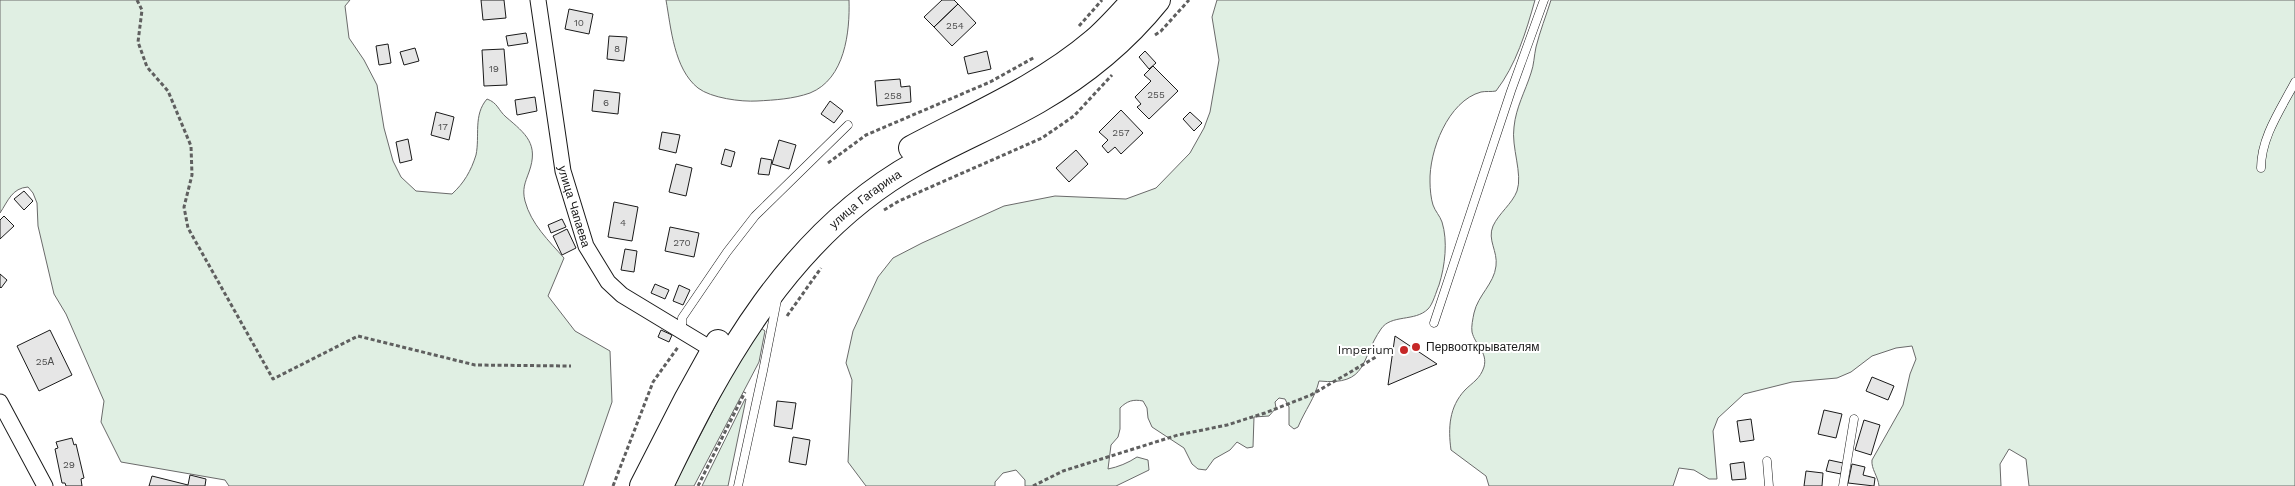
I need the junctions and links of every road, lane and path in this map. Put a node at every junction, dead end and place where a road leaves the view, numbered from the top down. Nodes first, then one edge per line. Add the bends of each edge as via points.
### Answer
1 (137, 0) edge
2 (538, 0) edge
3 (1102, 0) edge
4 (1134, 0) edge
5 (1158, 0) edge
6 (1189, 0) edge
7 (1544, 0) edge
8 (1076, 29) dead end
9 (1148, 40) dead end
10 (1037, 56) dead end
11 (1115, 72) dead end
12 (2295, 82) edge
13 (848, 126) dead end
14 (826, 164) dead end
15 (2261, 168) dead end
16 (883, 211) dead end
17 (825, 262) dead end
18 (780, 282) junction
19 (1434, 323) dead end
20 (782, 324) dead end
21 (684, 333) junction
22 (713, 350) junction
23 (1376, 357) dead end
24 (572, 366) dead end
25 (748, 387) dead end
26 (0, 402) edge
27 (1854, 419) dead end
28 (1767, 461) dead end
29 (45, 486) edge
30 (613, 486) edge
31 (642, 486) edge
32 (662, 486) edge
33 (698, 486) edge
34 (738, 486) edge
35 (1033, 486) edge
36 (1769, 486) edge
37 (1843, 486) edge

1 - 24 path via 142,10 138,42 146,66 168,91 191,146 192,175 184,207 188,228 273,379 358,336 475,365
2 - 21 street, улица Чапаева via 563,171 586,246 608,282
3 - 8 path
4 - 22 main road, улица Гагарина via 1094,41 1052,72 908,150 844,194 772,266
5 - 18 main road, улица Гагарина via 1112,48 1065,84 916,163 884,184 833,224
6 - 9 path via 1161,32
7 - 19 lane
10 - 14 path via 990,82 866,135
11 - 16 path via 1089,102 1055,130
12 - 15 lane via 2266,139
13 - 21 lane via 755,216 682,318
17 - 20 path
18 - 32 main road, улица Гагарина via 727,358
18 - 34 lane
21 - 22 street, улица Чапаева
21 - 30 path via 653,382
22 - 31 main road, улица Гагарина
23 - 35 path via 1311,395 1265,413 1178,435 1062,471
25 - 33 path
26 - 29 street
27 - 37 lane
28 - 36 lane

